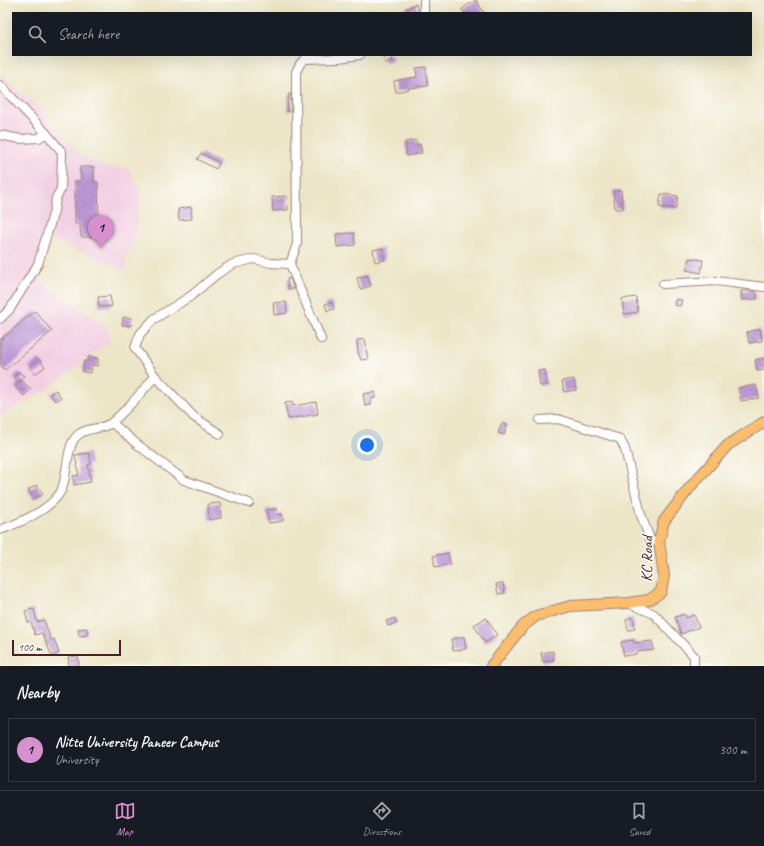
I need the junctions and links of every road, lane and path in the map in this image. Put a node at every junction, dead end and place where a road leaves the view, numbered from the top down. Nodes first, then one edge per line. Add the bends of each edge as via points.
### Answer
1 (424, 0) edge
2 (424, 12) edge
3 (353, 56) edge
4 (0, 85) edge
5 (46, 133) junction
6 (0, 135) edge
7 (290, 264) junction
8 (663, 284) dead end
9 (764, 287) edge
10 (0, 319) edge
11 (322, 339) dead end
12 (155, 376) junction
13 (540, 420) dead end
14 (764, 422) edge
15 (112, 423) junction
16 (220, 434) dead end
17 (249, 504) dead end
18 (0, 530) edge
19 (659, 542) junction
20 (628, 603) junction
21 (491, 666) edge
22 (694, 666) edge

1 - 2 street
3 - 7 street via 305,59 296,72 297,244
4 - 5 street
5 - 6 street via 39,138 20,139
5 - 10 street via 62,152 61,190 56,198 38,264 10,309
7 - 11 street
7 - 12 street via 254,259 233,264 154,320 140,334 135,348
8 - 9 street via 716,281
12 - 15 street
12 - 16 street via 194,417
13 - 19 street via 558,418 620,439 651,542
14 - 19 main road, KC Road via 728,445 691,486 664,521
15 - 17 street via 184,480
15 - 18 street via 106,427 83,432 75,438 60,491 50,505 21,522
19 - 20 main road, KC Road via 664,576 660,592 650,600
20 - 21 main road, KC Road via 570,606 536,616 523,626
20 - 22 street via 654,614 694,656

